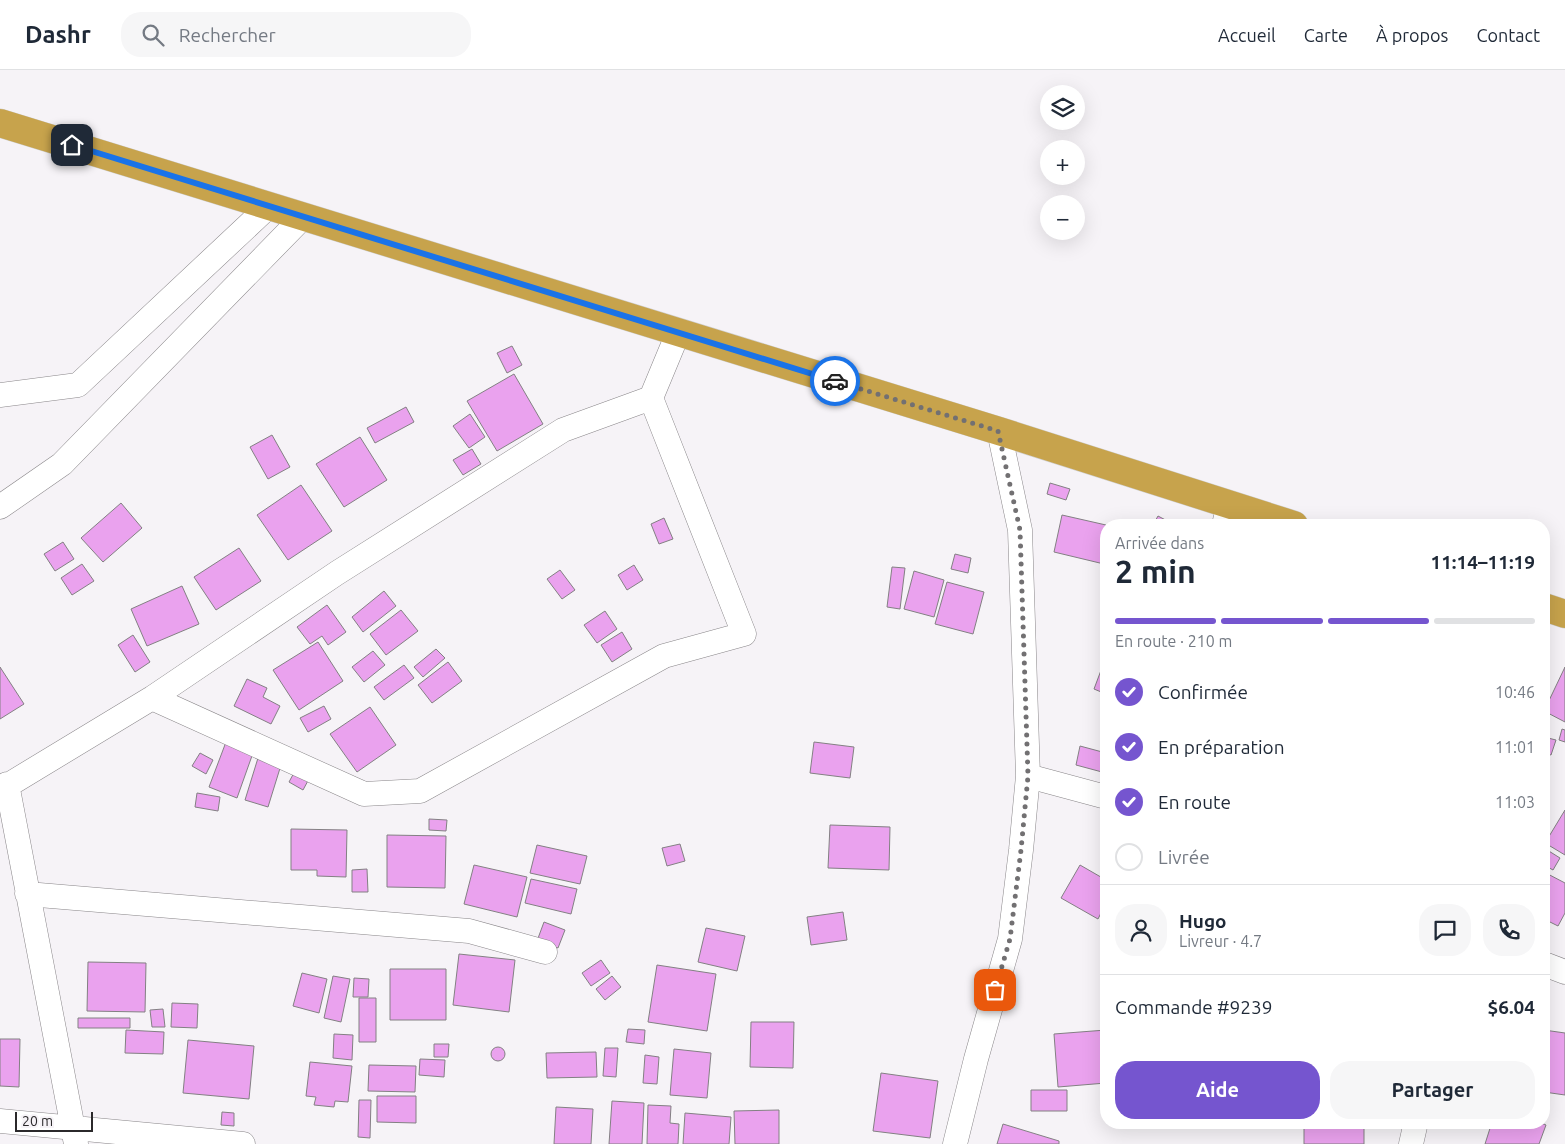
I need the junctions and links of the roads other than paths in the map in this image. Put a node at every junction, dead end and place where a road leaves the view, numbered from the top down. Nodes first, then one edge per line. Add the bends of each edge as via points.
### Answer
1 (0, 123) edge
2 (269, 206) junction
3 (303, 217) junction
4 (678, 333) junction
5 (0, 395) edge
6 (651, 398) junction
7 (998, 431) junction
8 (0, 507) edge
9 (1227, 514) edge
10 (1257, 519) edge
11 (1550, 609) edge
12 (1565, 614) edge
13 (152, 698) junction
14 (1028, 776) junction
15 (4, 787) edge
16 (1100, 795) edge
17 (27, 894) junction
18 (545, 952) dead end
19 (1550, 966) edge
20 (1565, 972) edge
21 (0, 1121) edge
22 (1414, 1129) edge
23 (74, 1136) edge
24 (243, 1144) edge
25 (955, 1144) edge
26 (1411, 1144) edge

1 - 2 highway
2 - 3 highway
2 - 5 street via 78,385
3 - 4 highway
3 - 8 street via 62,464
4 - 6 street
4 - 7 highway
6 - 13 street via 563,430 337,573
6 - 13 street via 744,634 664,656 420,791 364,794
7 - 9 highway
7 - 14 street via 1020,530
9 - 10 highway
11 - 12 highway
13 - 15 street
14 - 16 street
14 - 25 street via 1010,939
15 - 17 street
17 - 18 street via 469,931
17 - 23 street
19 - 20 street
21 - 23 street
22 - 26 street
23 - 24 street

